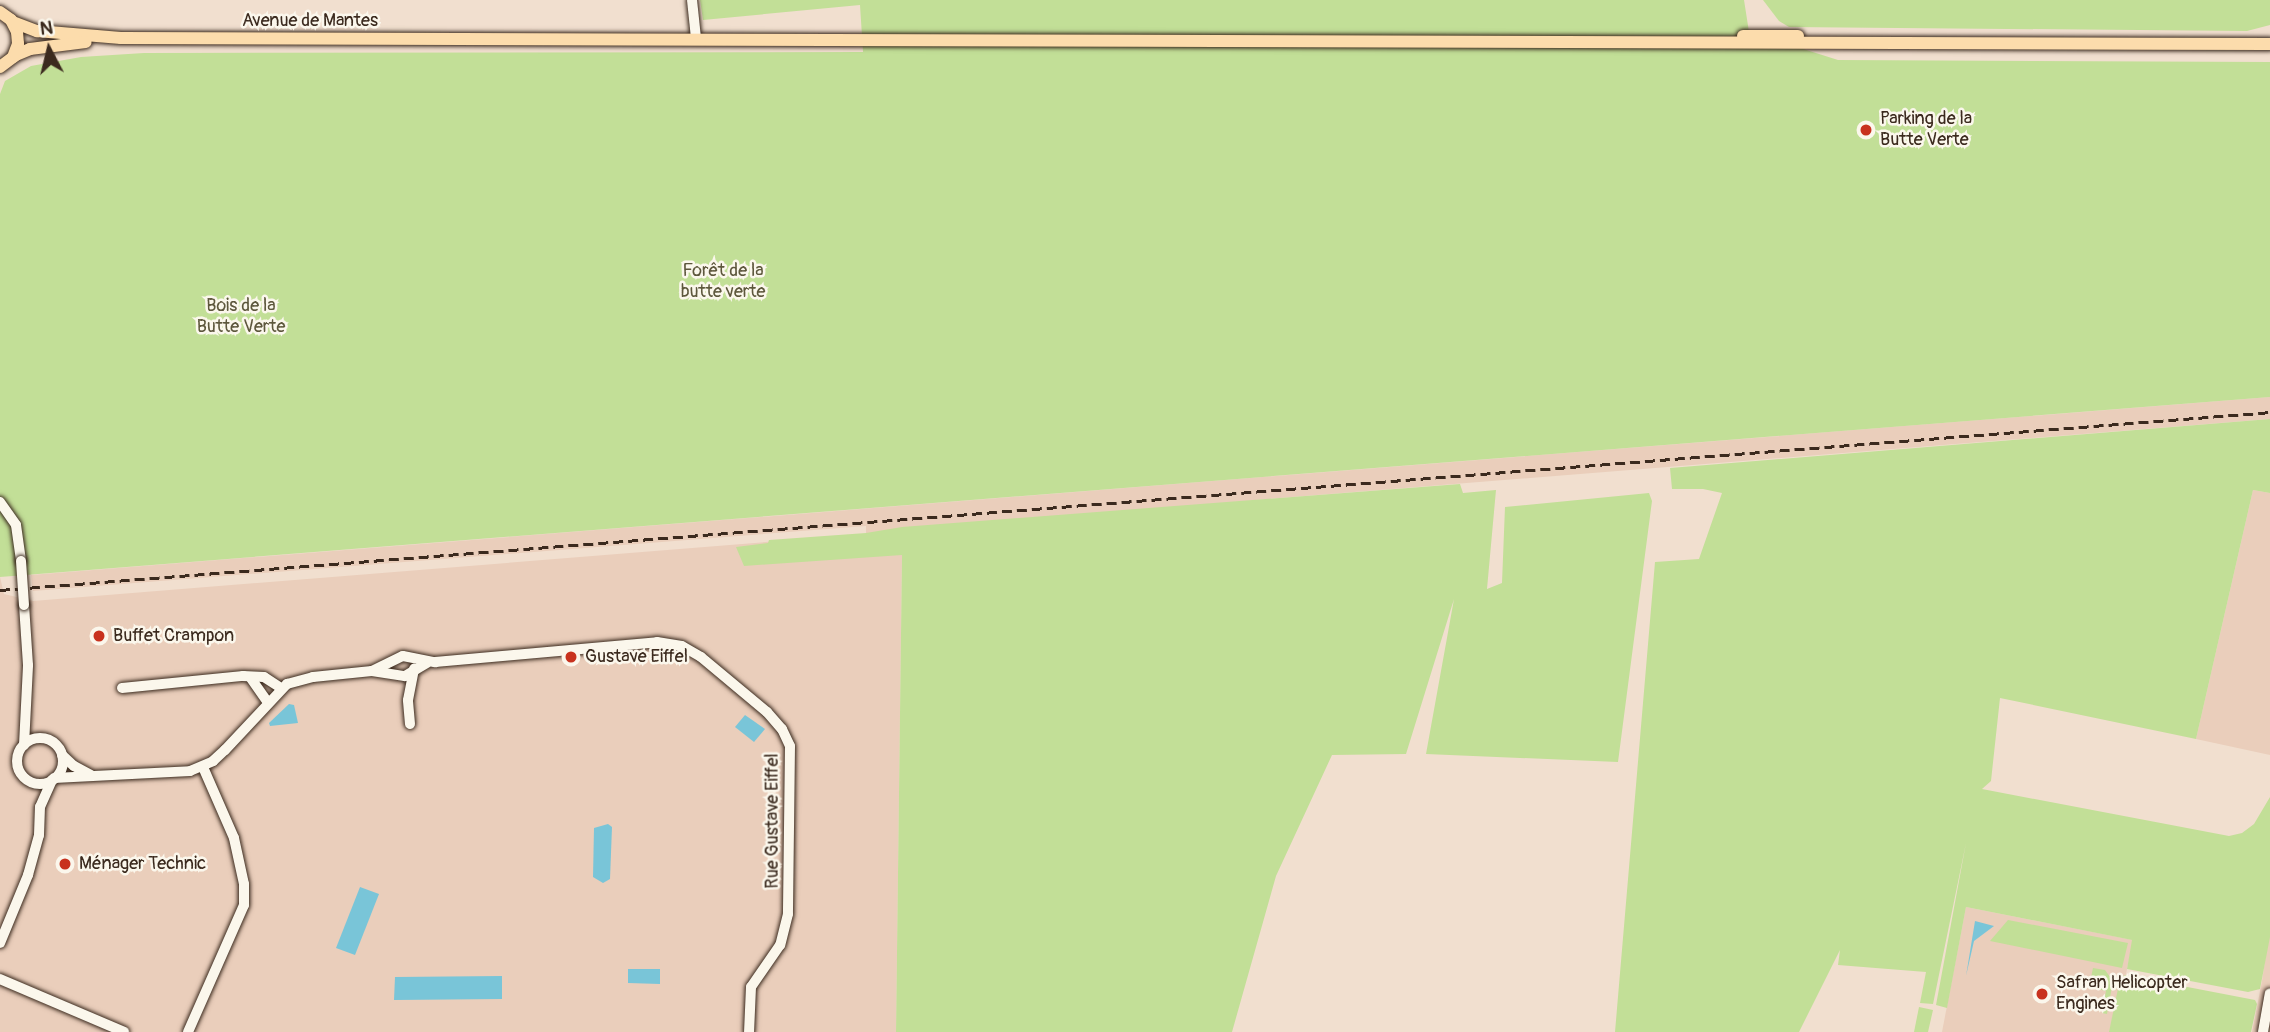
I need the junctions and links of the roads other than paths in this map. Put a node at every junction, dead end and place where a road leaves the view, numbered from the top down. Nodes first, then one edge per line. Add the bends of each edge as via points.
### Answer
1 (692, 0) edge
2 (1, 12) edge
3 (13, 22) junction
4 (121, 38) junction
5 (696, 39) junction
6 (2270, 44) edge
7 (5, 65) edge
8 (0, 502) edge
9 (409, 657) junction
10 (395, 662) junction
11 (435, 662) junction
12 (372, 671) junction
13 (413, 671) junction
14 (399, 674) junction
15 (250, 677) junction
16 (122, 688) dead end
17 (281, 688) junction
18 (408, 700) junction
19 (268, 704) junction
20 (26, 713) junction
21 (410, 724) dead end
22 (47, 739) junction
23 (24, 745) junction
24 (62, 755) junction
25 (203, 767) junction
26 (92, 775) junction
27 (53, 779) junction
28 (28, 780) junction
29 (40, 807) junction
30 (0, 943) edge
31 (0, 979) edge
32 (2270, 994) edge
33 (124, 1032) edge
34 (188, 1032) edge
35 (749, 1032) edge
36 (2263, 1032) edge

1 - 5 street
2 - 3 main road
3 - 4 main road via 37,32
3 - 7 main road via 18,40
4 - 5 main road, Avenue de Mantes
4 - 7 main road via 38,47
5 - 6 main road, Avenue de Mantes via 1627,41 1776,36
8 - 20 street, bridge via 16,526 21,561
9 - 10 street
9 - 11 street
9 - 13 street
10 - 12 street
10 - 14 street
11 - 13 street
11 - 35 street, Rue Gustave Eiffel via 657,642 682,646 701,657 782,729 792,764 788,922 780,945 751,987
12 - 14 street
12 - 17 street via 296,680
13 - 14 street
13 - 18 street
14 - 18 street
15 - 16 street
15 - 17 street via 264,677
15 - 19 street
17 - 19 street
18 - 21 street
19 - 25 street
20 - 22 street
20 - 23 street
22 - 23 street
22 - 24 street
23 - 28 street via 18,765
24 - 26 street
24 - 27 street via 61,770
25 - 26 street via 176,773
25 - 34 street via 234,838 244,905
26 - 27 street
27 - 28 street
27 - 29 street
28 - 29 street
29 - 30 street via 32,863
31 - 33 street
32 - 36 street

